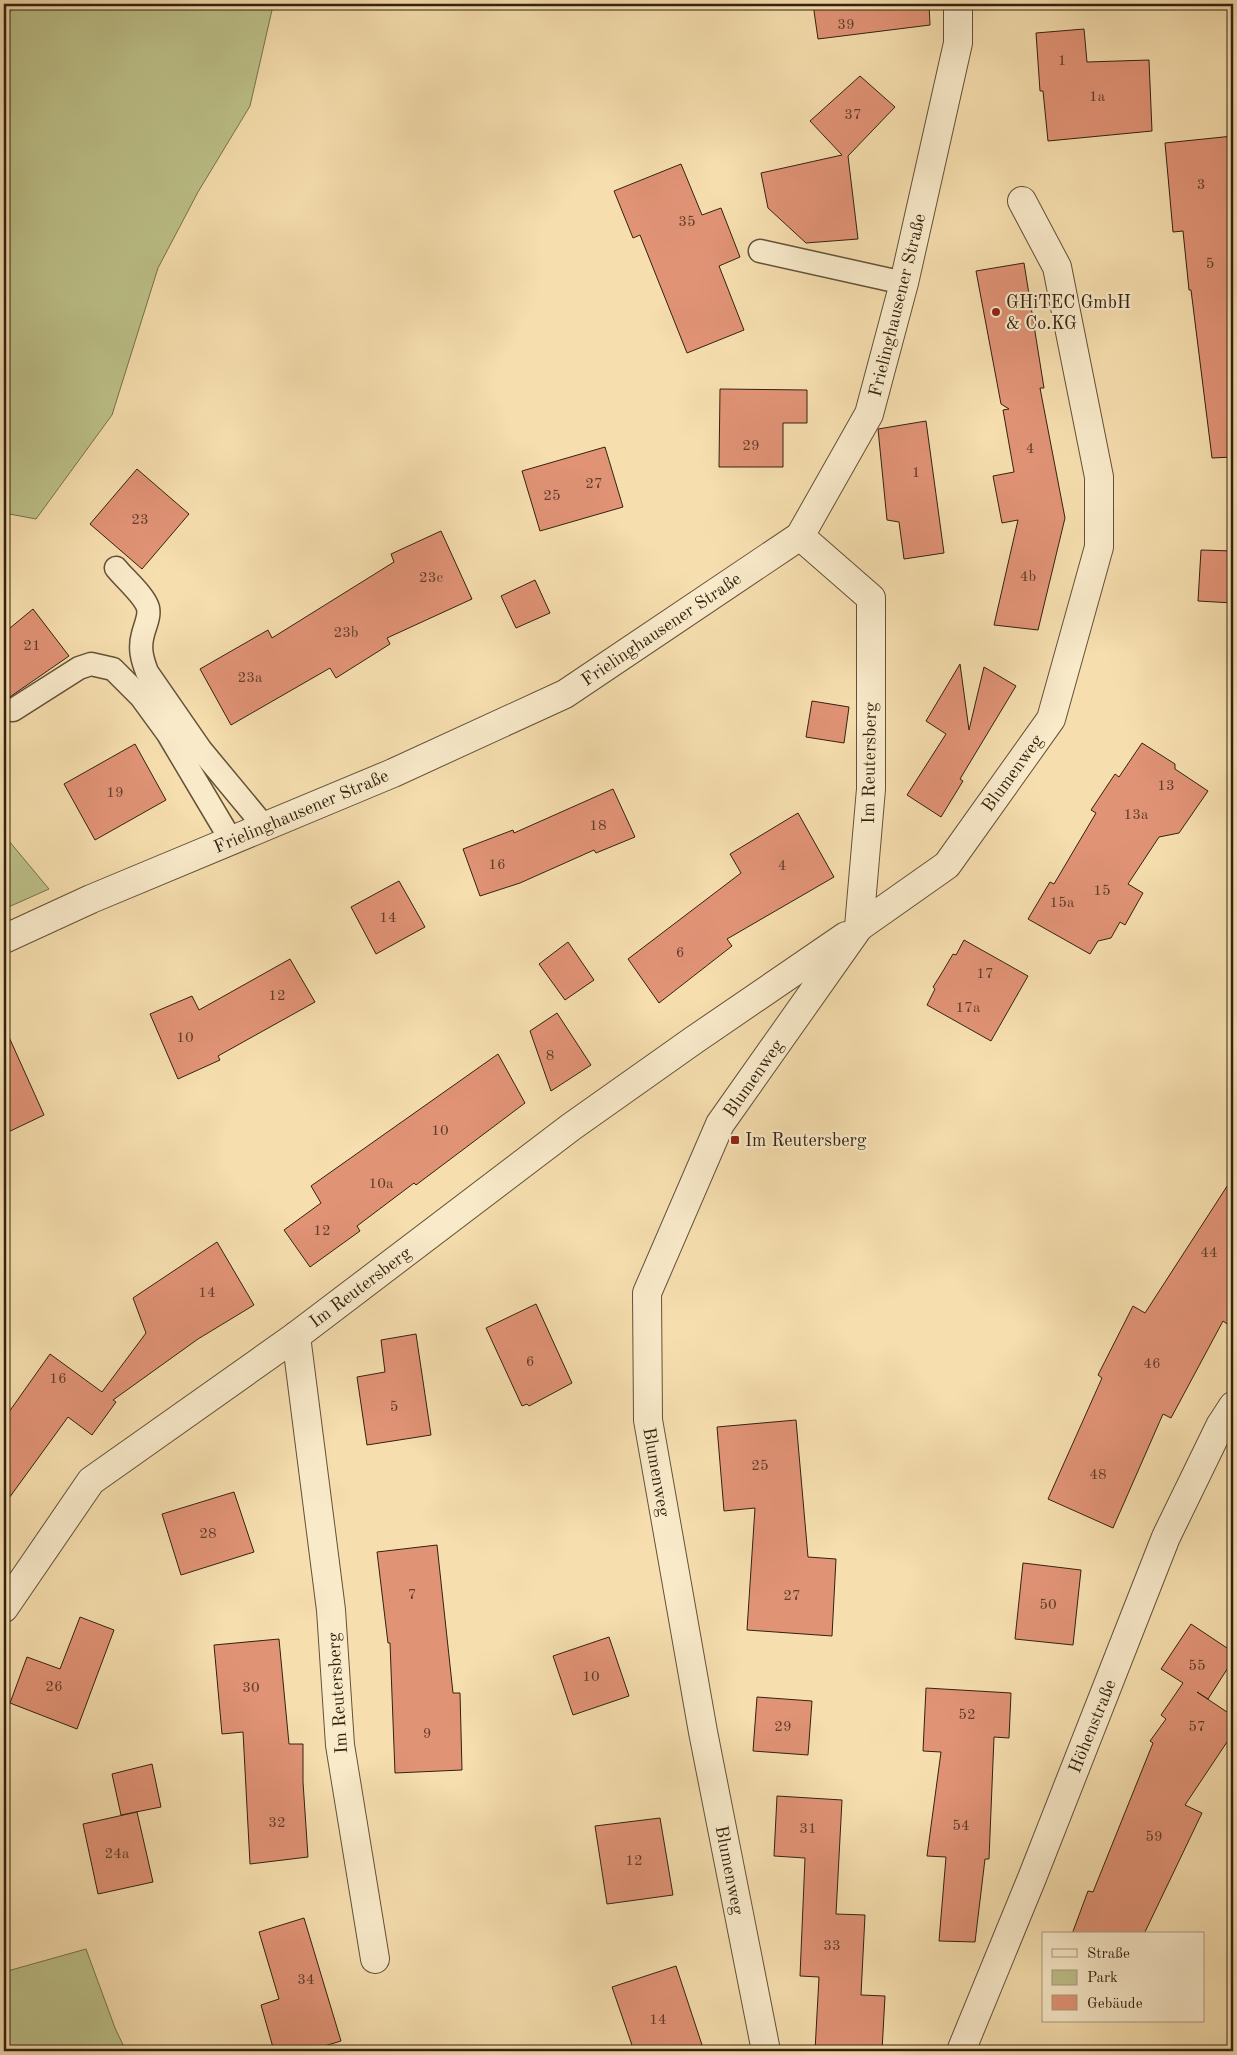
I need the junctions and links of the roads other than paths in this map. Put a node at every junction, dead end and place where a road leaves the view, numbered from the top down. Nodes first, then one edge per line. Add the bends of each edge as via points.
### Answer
1 (958, 4) edge
2 (1022, 201) dead end
3 (760, 251) dead end
4 (904, 283) junction
5 (800, 536) junction
6 (116, 568) dead end
7 (13, 710) dead end
8 (264, 826) junction
9 (231, 840) junction
10 (859, 927) junction
11 (4, 939) edge
12 (296, 1336) junction
13 (1233, 1406) edge
14 (4, 1608) edge
15 (375, 1960) dead end
16 (766, 2051) edge
17 (961, 2051) edge

1 - 4 street, Frielinghausener Straße via 958,43
2 - 10 street, Blumenweg via 1058,267 1099,476 1099,547 1051,719 947,865
3 - 4 lane
4 - 5 street, Frielinghausener Straße via 869,414
5 - 8 street, Frielinghausener Straße via 565,694
5 - 10 street, Im Reutersberg via 871,598 871,789
6 - 8 lane via 148,607 141,646 141,658 147,672 201,750
7 - 9 lane via 79,668 91,664 113,669 141,697 168,734
8 - 9 street, Frielinghausener Straße
9 - 11 street, Frielinghausener Straße
10 - 12 street, Im Reutersberg via 571,1127
10 - 16 street, Blumenweg via 720,1124 647,1293 648,1420
12 - 14 street, Im Reutersberg via 92,1481
12 - 15 street, Im Reutersberg via 331,1610 340,1745
13 - 17 street, Höhenstraße via 1166,1537

